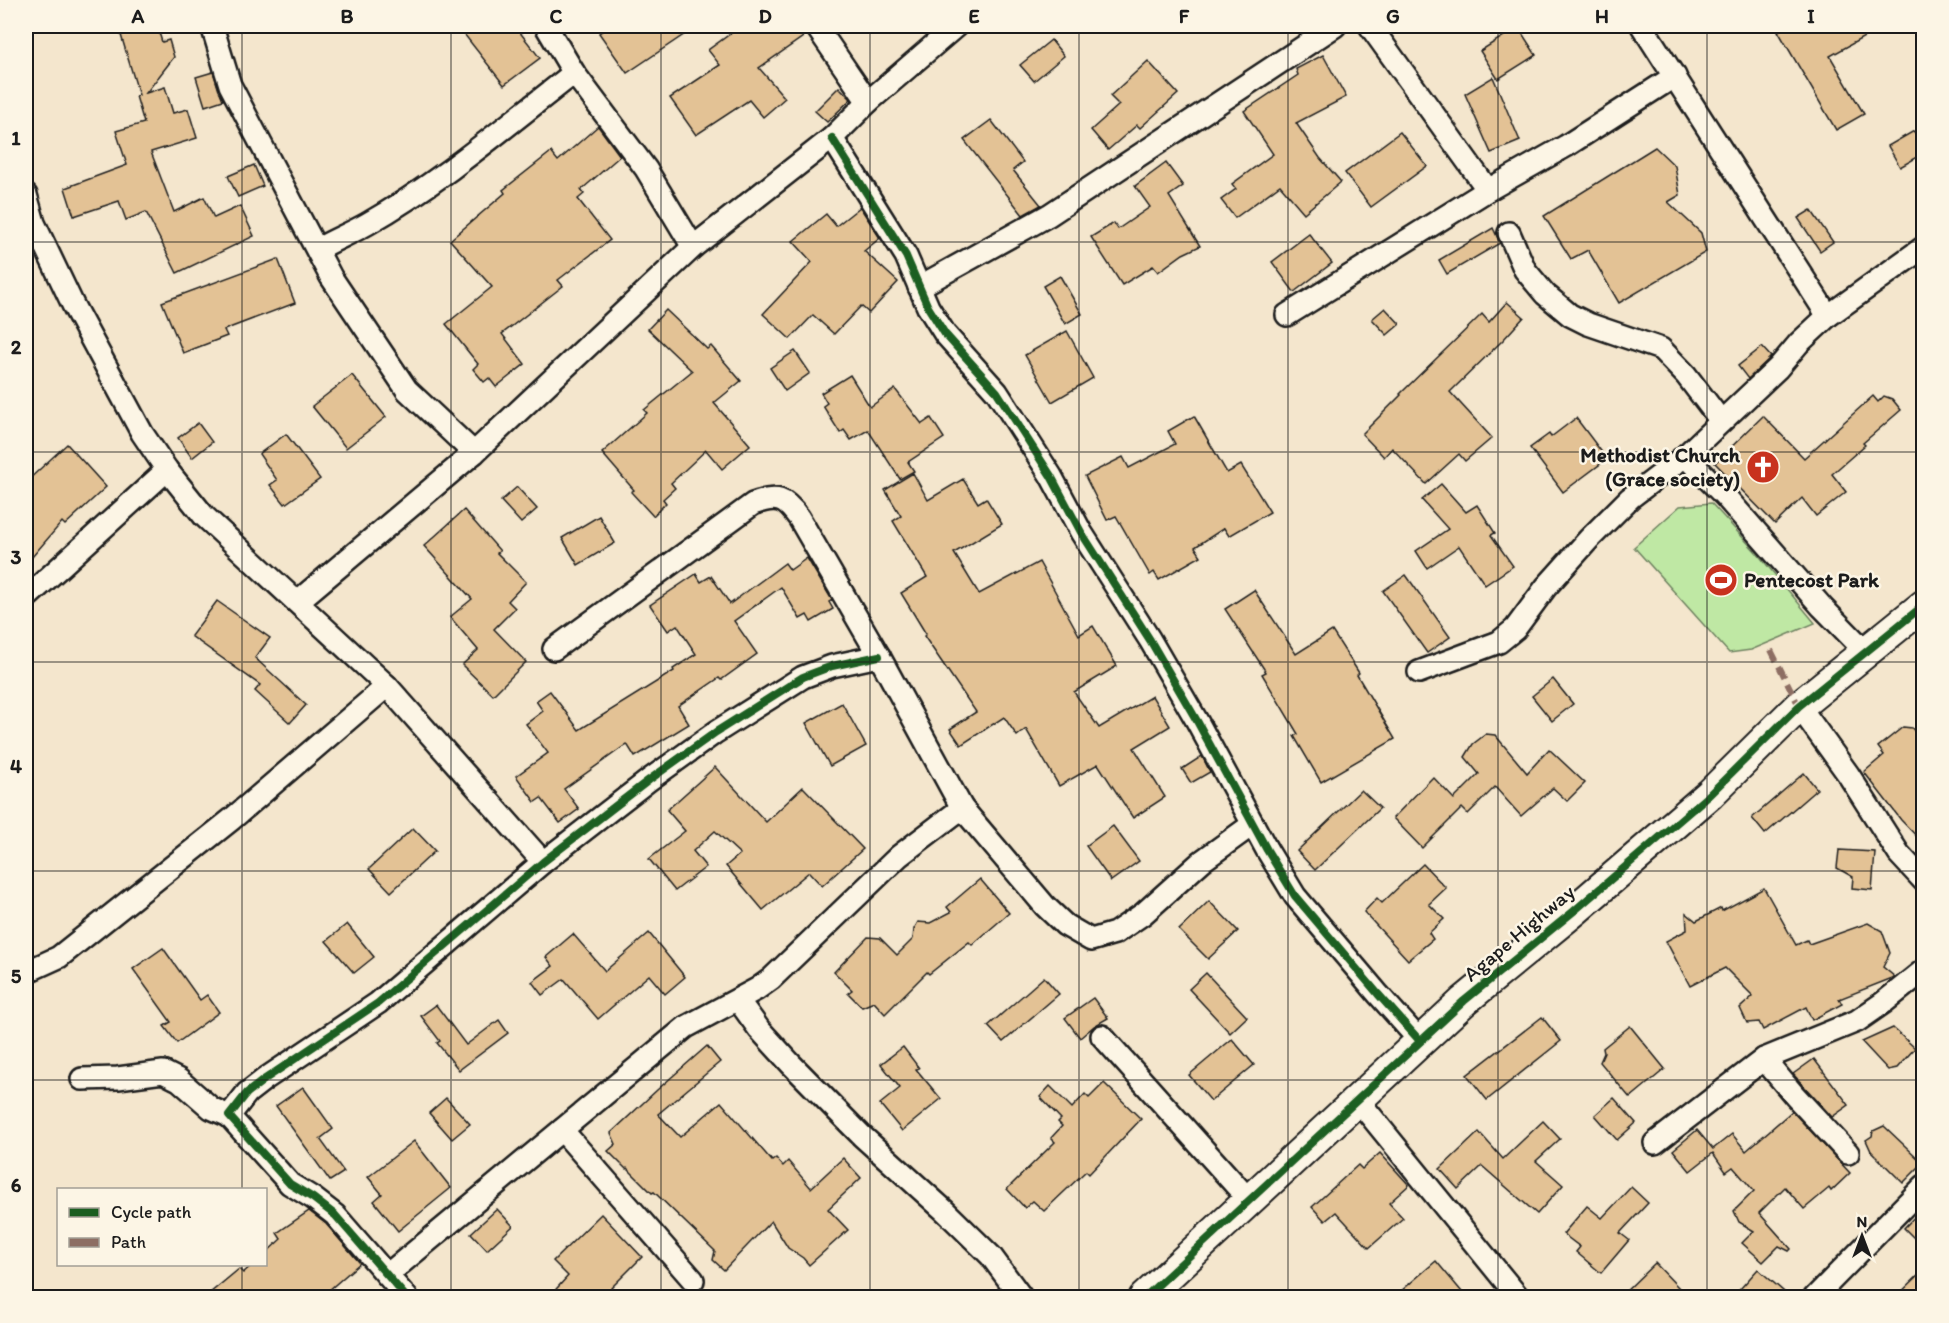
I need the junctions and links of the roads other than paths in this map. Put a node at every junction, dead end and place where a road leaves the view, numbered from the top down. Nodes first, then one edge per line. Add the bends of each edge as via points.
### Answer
1 (212, 26) edge
2 (546, 26) edge
3 (816, 26) edge
4 (956, 26) edge
5 (1335, 26) edge
6 (1370, 26) edge
7 (1642, 26) edge
8 (574, 73) junction
9 (1675, 76) junction
10 (868, 102) junction
11 (832, 138) junction
12 (1488, 190) junction
13 (26, 195) edge
14 (1509, 234) dead end
15 (693, 247) junction
16 (1923, 247) edge
17 (318, 249) junction
18 (919, 287) junction
19 (1287, 315) dead end
20 (1828, 316) junction
21 (1721, 421) junction
22 (474, 453) junction
23 (1685, 456) junction
24 (167, 470) junction
25 (26, 598) edge
26 (297, 602) junction
27 (1923, 605) edge
28 (554, 649) dead end
29 (1866, 652) junction
30 (879, 656) junction
31 (1419, 672) dead end
32 (387, 686) junction
33 (1799, 706) junction
34 (962, 808) junction
35 (1253, 824) junction
36 (543, 862) junction
37 (1923, 881) edge
38 (1923, 970) edge
39 (26, 972) edge
40 (738, 1000) junction
41 (1102, 1036) dead end
42 (1420, 1041) junction
43 (1764, 1059) junction
44 (82, 1079) dead end
45 (1357, 1099) junction
46 (229, 1116) junction
47 (562, 1130) junction
48 (1655, 1143) dead end
49 (1848, 1153) dead end
50 (1923, 1186) edge
51 (1249, 1200) junction
52 (387, 1275) junction
53 (693, 1280) dead end
54 (407, 1298) edge
55 (1022, 1298) edge
56 (1144, 1298) edge
57 (1519, 1298) edge
58 (1814, 1298) edge

1 - 17 street via 230,85
2 - 8 street
3 - 10 street
4 - 10 street
5 - 18 street via 1049,215
6 - 12 street
7 - 9 street
8 - 15 street via 646,169
8 - 17 street via 415,193
9 - 12 street via 1566,146
9 - 20 street
10 - 11 street
11 - 15 street
11 - 18 street via 906,256
12 - 19 street
13 - 24 street via 34,223 74,307 142,433
14 - 21 street via 1525,270 1545,294 1588,324 1661,349
15 - 22 street
16 - 20 street
17 - 22 street via 332,277 407,390
18 - 35 street via 945,334 997,392 1052,476 1081,532 1197,721
20 - 21 street
21 - 23 street
22 - 26 street
23 - 29 street
23 - 31 street via 1630,498 1546,587 1515,629 1499,642
24 - 25 street
24 - 26 street via 204,516
26 - 32 street
27 - 29 street, Agape Highway
28 - 30 street via 753,504 775,498 789,503 799,518
29 - 33 street, Agape Highway
30 - 34 street
30 - 36 street via 832,666 775,694 649,780
32 - 36 street
32 - 39 street via 232,819 59,957
33 - 37 street via 1899,854
33 - 42 street, Agape Highway via 1710,794
34 - 35 street via 1045,906 1065,925 1091,940 1115,933 1143,914 1202,861
34 - 40 street via 899,856 771,979
35 - 42 street via 1295,896
36 - 46 street via 378,1004 247,1093
38 - 43 street via 1857,1021
40 - 47 street via 686,1027
40 - 55 street via 790,1064 991,1256
41 - 51 street
42 - 45 street, Agape Highway
43 - 48 street
43 - 49 street
44 - 46 street via 163,1072 179,1080 211,1108
45 - 51 street, Agape Highway
45 - 57 street
46 - 52 street via 290,1184 335,1215
47 - 52 street
47 - 53 street
50 - 58 street
51 - 56 street, Agape Highway
52 - 54 street

